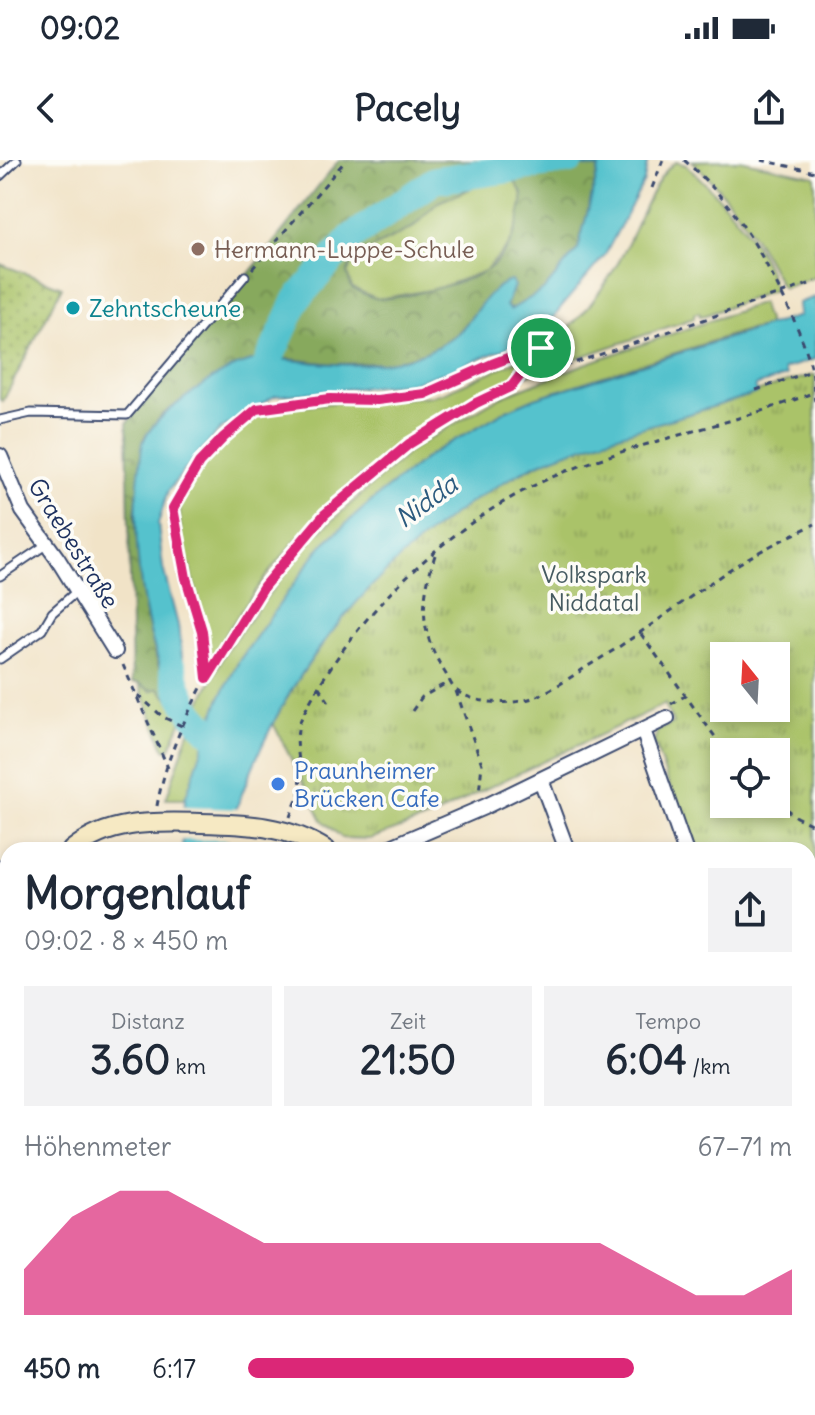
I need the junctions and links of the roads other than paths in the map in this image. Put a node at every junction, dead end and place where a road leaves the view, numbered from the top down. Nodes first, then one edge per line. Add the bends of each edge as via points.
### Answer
1 (17, 160) edge
2 (0, 176) edge
3 (245, 276) road end
4 (0, 420) edge
5 (0, 456) edge
6 (47, 544) junction
7 (0, 576) edge
8 (77, 591) junction
9 (115, 651) road end
10 (0, 659) edge
11 (666, 713) road end
12 (643, 730) junction
13 (541, 780) junction
14 (86, 842) edge
15 (309, 842) edge
16 (402, 842) edge
17 (564, 842) edge
18 (682, 842) edge

1 - 2 lane
3 - 4 lane via 127,415 31,413
5 - 6 street, Graebestraße via 23,511
6 - 7 lane
6 - 8 street, Graebestraße
8 - 9 street, Graebestraße
8 - 10 lane via 42,630
11 - 12 street
12 - 13 street
12 - 18 street
13 - 16 street
13 - 17 street
14 - 15 main road via 109,829 162,816 253,825

